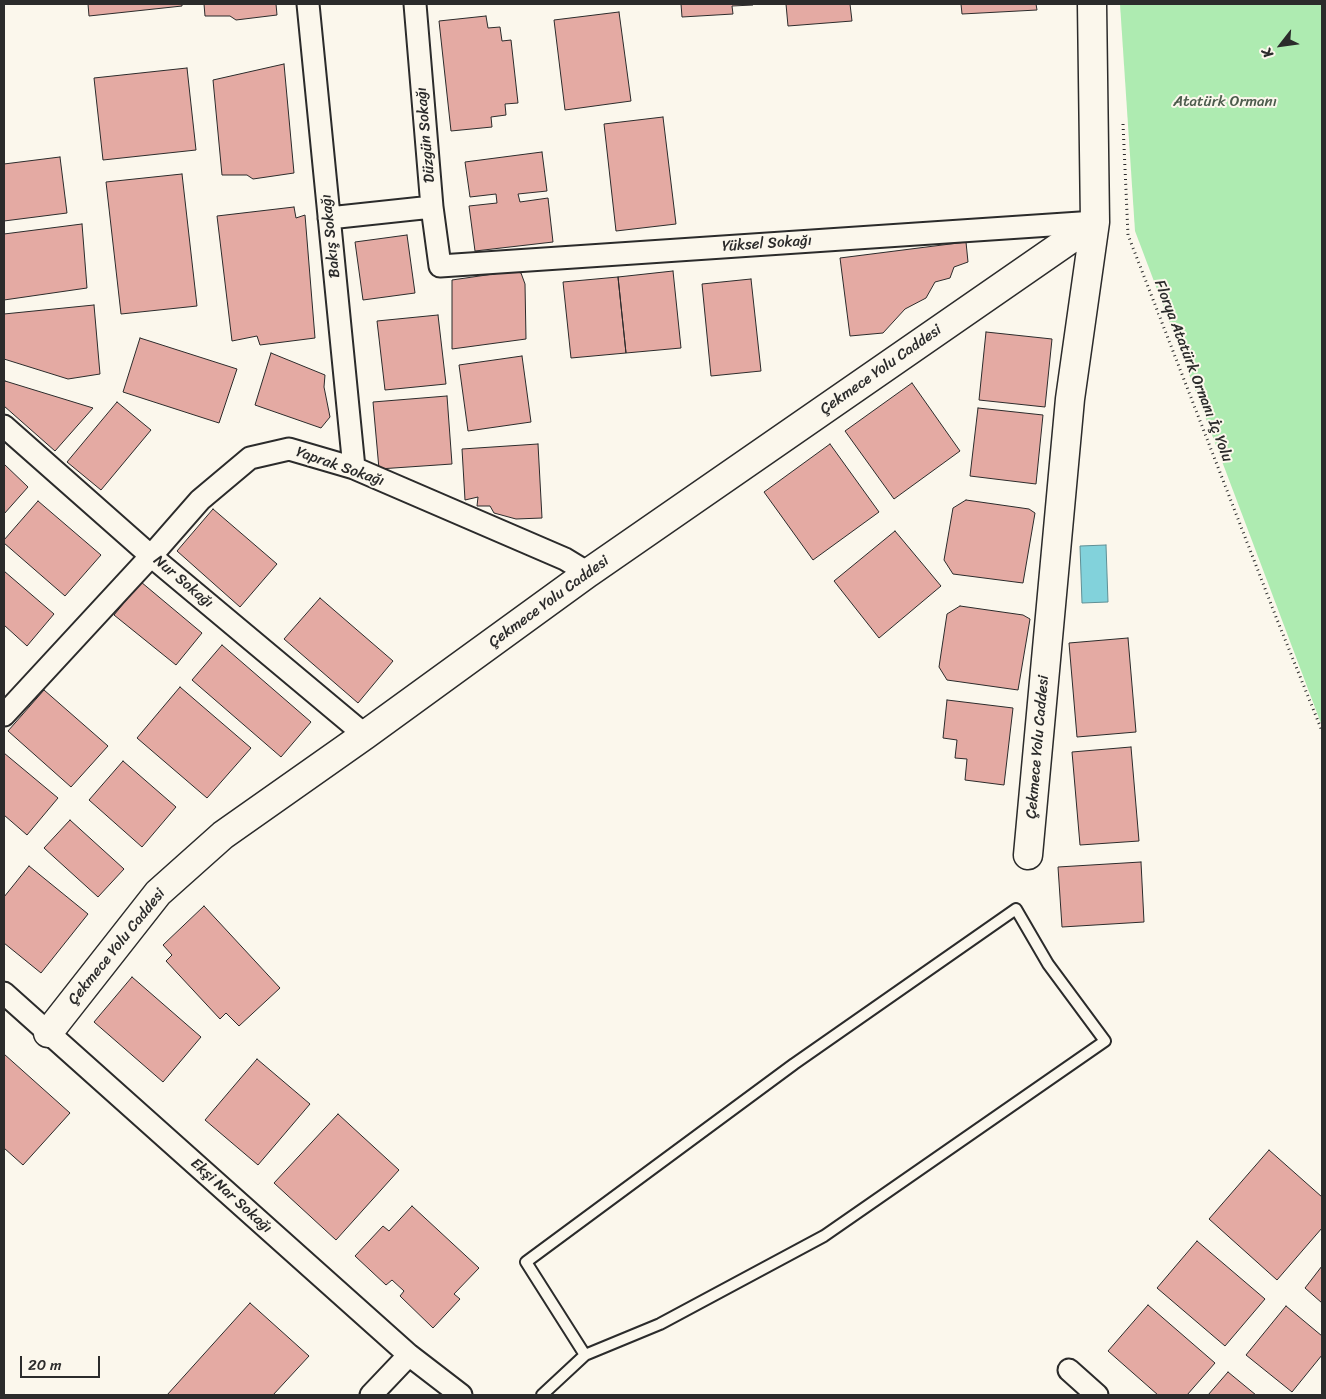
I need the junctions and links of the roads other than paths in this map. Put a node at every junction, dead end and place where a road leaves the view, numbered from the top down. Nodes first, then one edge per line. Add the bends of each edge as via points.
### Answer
1 (308, 4) edge
2 (416, 4) edge
3 (1092, 4) edge
4 (432, 208) junction
5 (329, 218) junction
6 (1095, 222) junction
7 (440, 266) joint
8 (4, 426) edge
9 (354, 468) junction
10 (151, 556) junction
11 (588, 572) junction
12 (4, 715) edge
13 (365, 735) junction
14 (1028, 856) dead end
15 (4, 993) edge
16 (48, 1033) junction
17 (409, 1355) junction
18 (585, 1355) junction
19 (1069, 1370) dead end
20 (371, 1395) edge
21 (461, 1395) edge
22 (542, 1395) edge
23 (1097, 1395) edge

1 - 5 street, Bakış Sokağı
2 - 4 street, Düzgün Sokağı
3 - 6 main road, Çekmece Yolu Caddesi
4 - 5 street
4 - 7 street, Düzgün Sokağı
5 - 9 street, Bakış Sokağı
6 - 7 street, Yüksel Sokağı
6 - 11 main road, Çekmece Yolu Caddesi
6 - 14 main road, Çekmece Yolu Caddesi via 1070,399
8 - 10 street, Nur Sokağı
9 - 10 street, Yaprak Sokağı via 289,449 250,458 200,500
9 - 11 street, Yaprak Sokağı via 565,558
10 - 12 street, Yaprak Sokağı
10 - 13 street, Nur Sokağı
11 - 13 main road, Çekmece Yolu Caddesi
13 - 16 main road, Çekmece Yolu Caddesi via 223,835 158,893
15 - 16 street, Ekşi Nar Sokağı
16 - 17 street, Ekşi Nar Sokağı
17 - 20 street
17 - 21 street, Ekşi Nar Sokağı
18 - 18 lane via 660,1324 824,1236 1105,1041 1048,964 1016,909 794,1064 526,1262
18 - 22 lane
19 - 23 street

